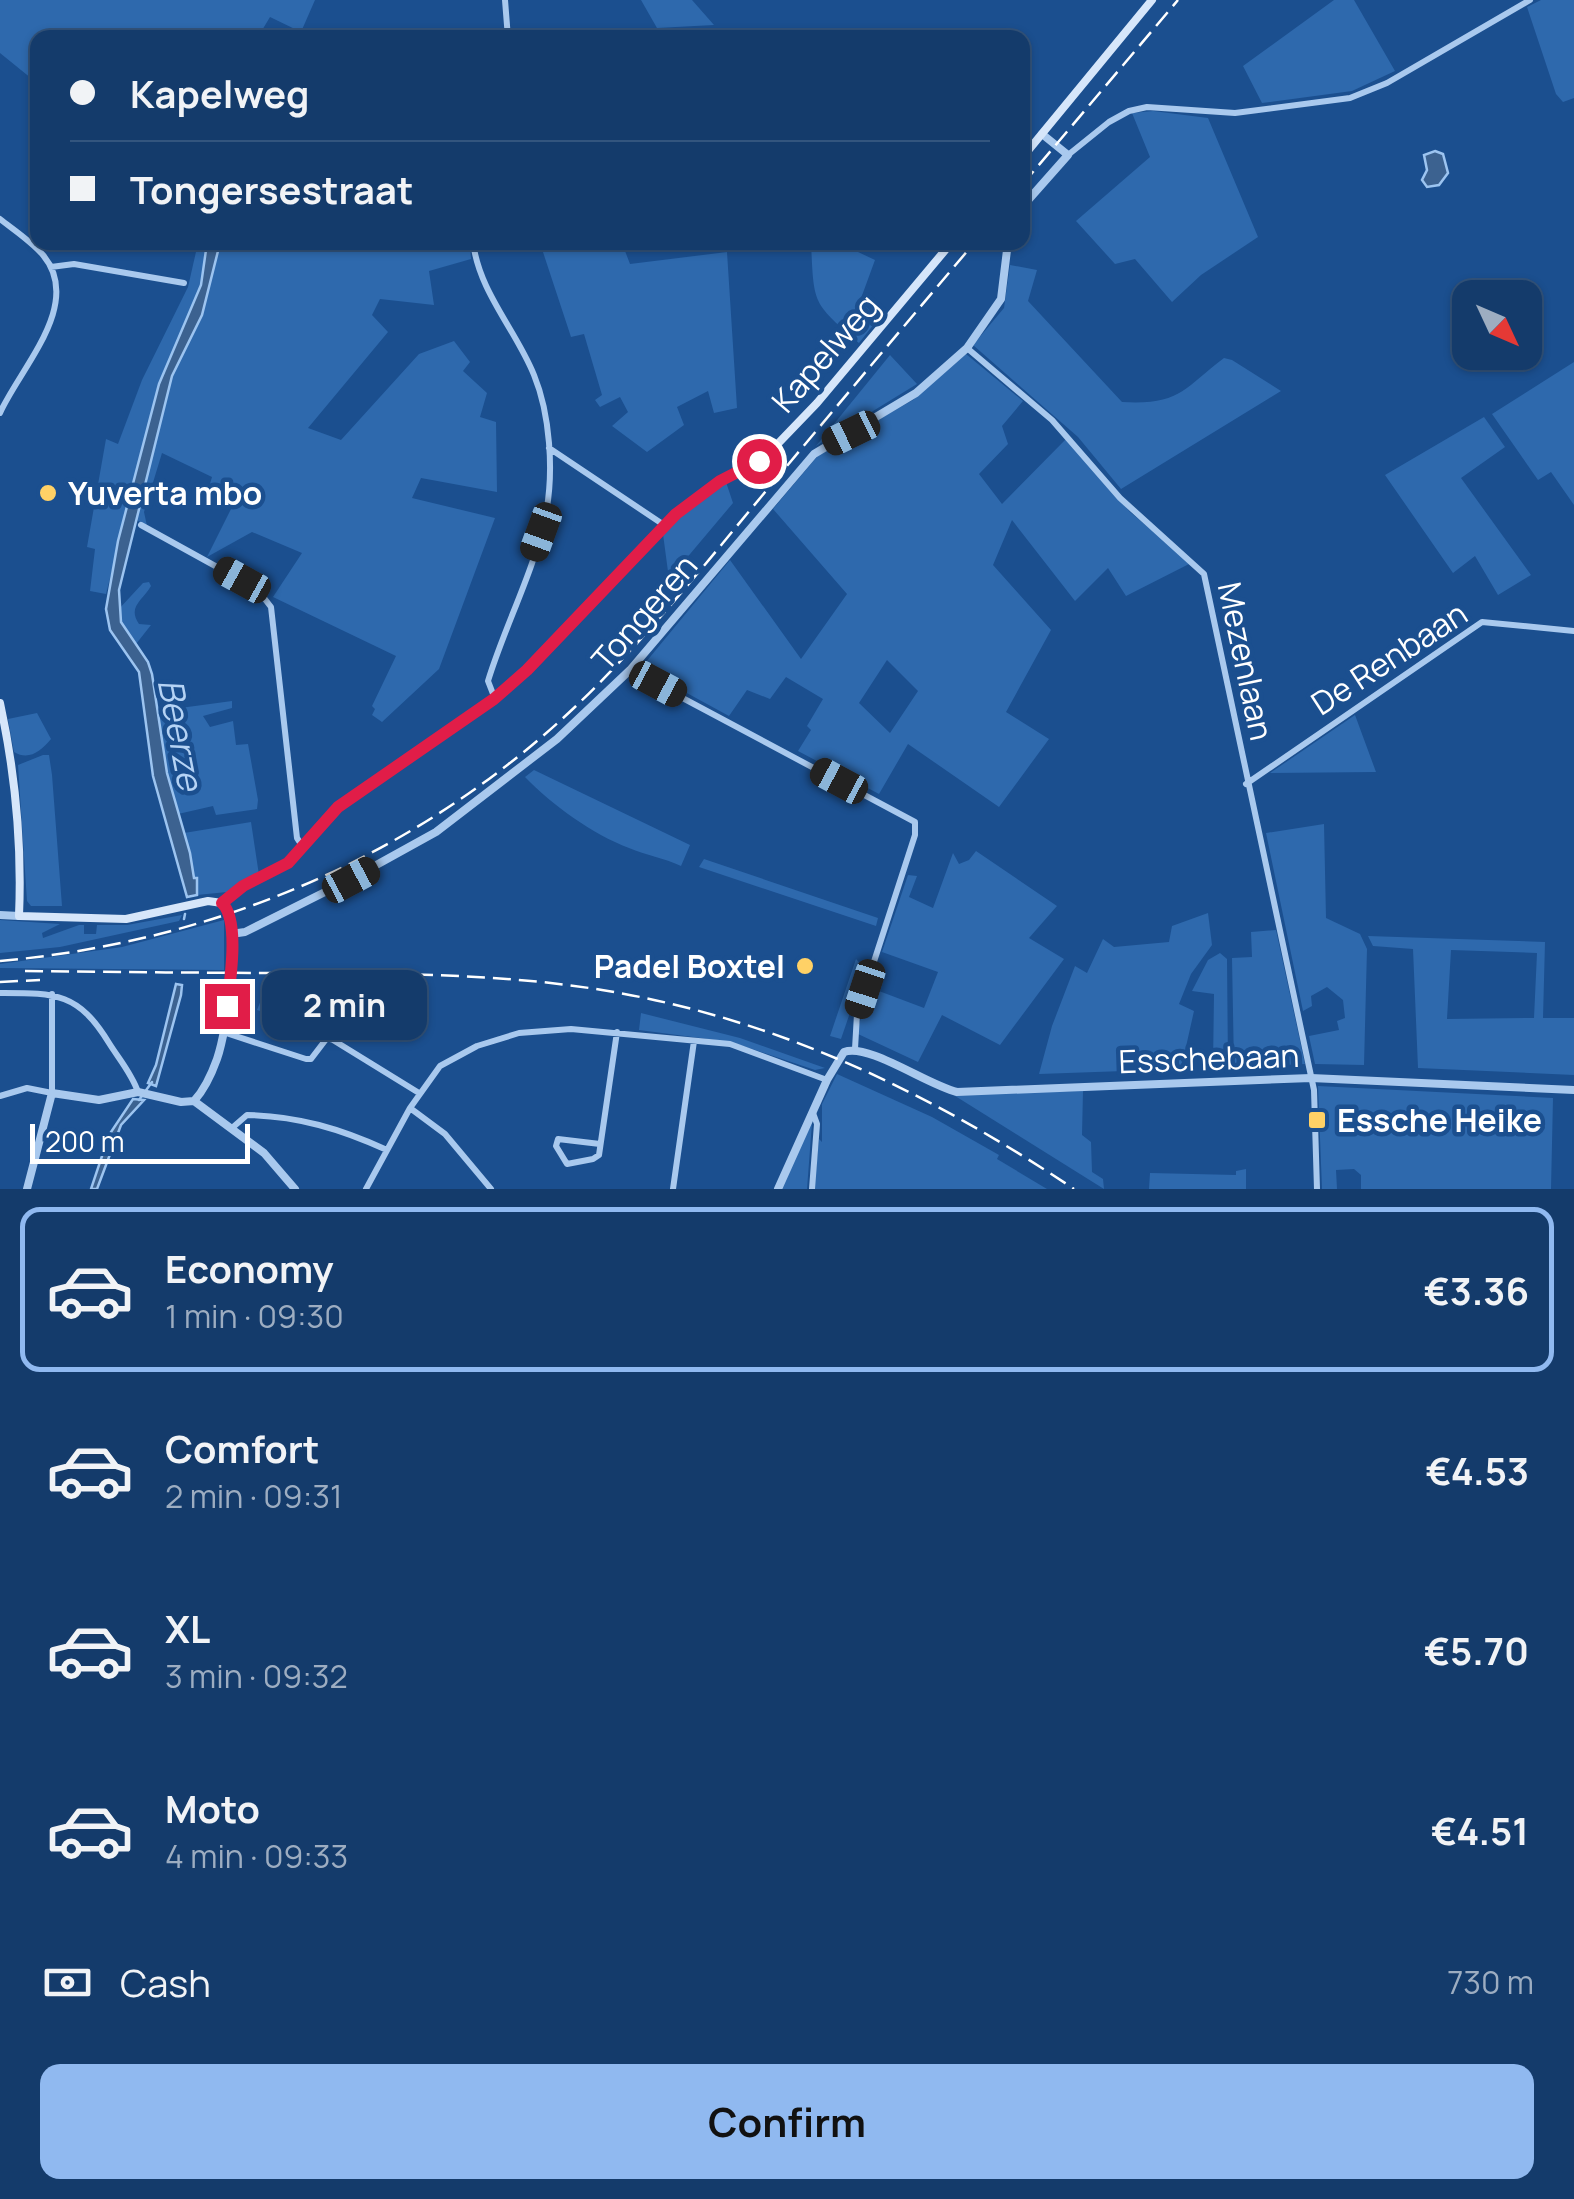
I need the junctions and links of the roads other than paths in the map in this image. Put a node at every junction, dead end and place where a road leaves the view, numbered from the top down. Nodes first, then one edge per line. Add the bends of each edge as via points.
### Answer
1 (505, 0) edge
2 (1152, 0) edge
3 (1530, 0) edge
4 (507, 30) edge
5 (1042, 134) junction
6 (1030, 148) edge
7 (1068, 155) junction
8 (1030, 198) edge
9 (0, 219) edge
10 (30, 244) edge
11 (37, 250) edge
12 (475, 250) edge
13 (945, 250) edge
14 (1007, 250) edge
15 (51, 267) junction
16 (184, 283) dead end
17 (967, 348) junction
18 (0, 413) edge
19 (548, 448) junction
20 (141, 524) dead end
21 (664, 525) junction
22 (1574, 631) edge
23 (630, 670) junction
24 (494, 699) junction
25 (0, 703) edge
26 (1246, 784) junction
27 (303, 848) junction
28 (222, 903) junction
29 (0, 914) edge
30 (18, 916) junction
31 (231, 934) junction
32 (0, 993) edge
33 (52, 994) junction
34 (223, 1032) junction
35 (617, 1032) junction
36 (694, 1040) junction
37 (855, 1049) junction
38 (1311, 1078) junction
39 (826, 1080) junction
40 (1574, 1090) edge
41 (143, 1092) junction
42 (52, 1093) junction
43 (420, 1093) junction
44 (0, 1096) edge
45 (194, 1100) junction
46 (410, 1108) junction
47 (812, 1112) junction
48 (232, 1128) junction
49 (600, 1144) junction
50 (387, 1150) junction
51 (27, 1189) edge
52 (295, 1189) edge
53 (366, 1189) edge
54 (491, 1189) edge
55 (673, 1189) edge
56 (778, 1189) edge
57 (812, 1189) edge
58 (1318, 1189) edge

1 - 4 street
2 - 5 main road
3 - 7 street via 1350,98 1235,113 1147,107 1109,122
5 - 6 main road
5 - 7 street
7 - 8 street
9 - 10 street
11 - 15 street
12 - 19 street via 483,280 534,375
13 - 21 main road, Kapelweg via 775,448
14 - 17 street, Tongeren via 1000,299
15 - 16 street via 74,264
15 - 18 street via 52,318
17 - 23 street, Tongeren via 916,394 814,454
17 - 26 street, Mezenlaan via 1052,420 1120,498 1204,574
19 - 21 street
19 - 24 street via 547,511 488,681
20 - 27 street via 267,599
21 - 24 main road, Kapelweg
22 - 26 street, De Renbaan via 1482,622
23 - 31 street, Tongeren via 558,740 436,832
23 - 37 street via 916,822 857,1014
24 - 27 main road, Kapelweg via 338,807
25 - 30 main road via 12,776
26 - 38 street, Mezenlaan
27 - 28 main road, Kapelweg
28 - 30 main road via 126,919
28 - 31 street
29 - 30 street
31 - 34 street
32 - 33 street
33 - 41 street via 89,1014
33 - 42 street
34 - 43 street via 306,1059 327,1038
34 - 45 street via 213,1069
35 - 36 street
35 - 43 street via 546,1030 494,1039 449,1059
35 - 49 street
36 - 39 street via 730,1044
36 - 55 street
37 - 38 street, Esschebaan via 957,1092
37 - 39 street via 844,1052
38 - 40 street, Esschebaan
38 - 58 street
39 - 47 street
41 - 42 street via 108,1100
41 - 45 street
42 - 44 street via 27,1088
42 - 51 street
43 - 46 street
45 - 48 street
46 - 50 street
46 - 54 street via 445,1134
47 - 56 street
47 - 57 street
48 - 50 street via 247,1115 292,1116
48 - 52 street
49 - 49 street via 597,1158 571,1164 556,1146 558,1139
50 - 53 street

